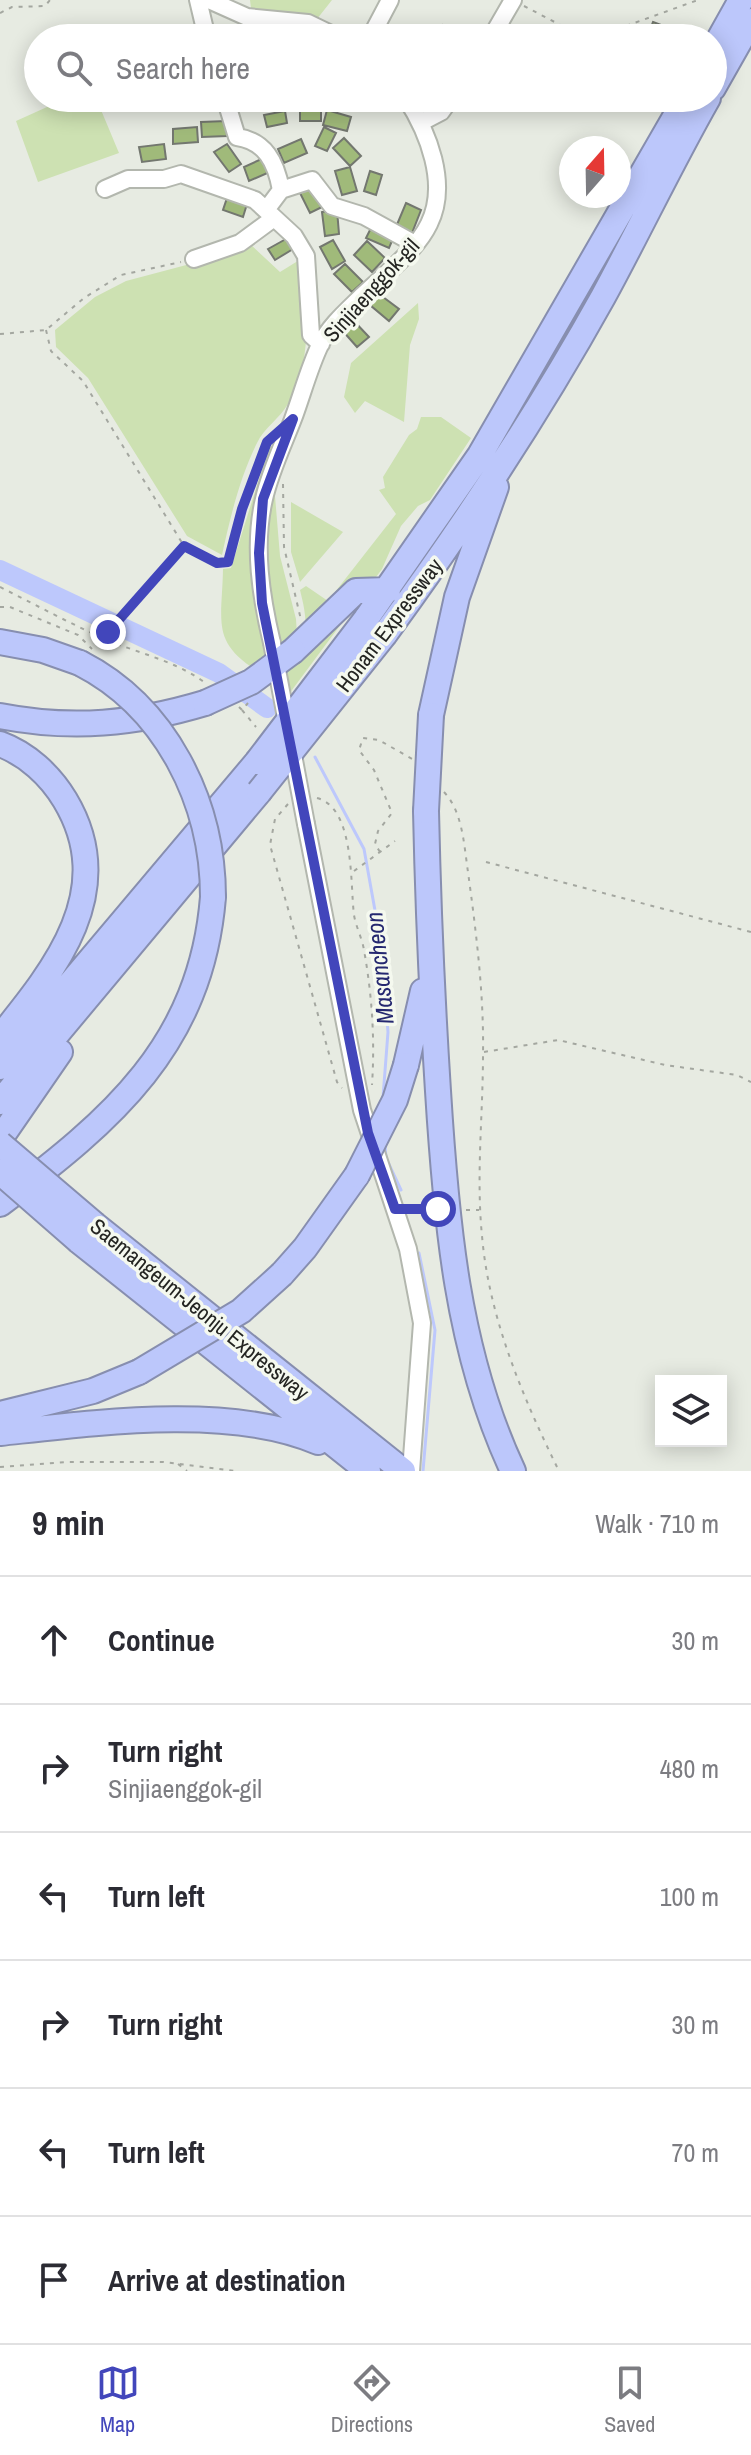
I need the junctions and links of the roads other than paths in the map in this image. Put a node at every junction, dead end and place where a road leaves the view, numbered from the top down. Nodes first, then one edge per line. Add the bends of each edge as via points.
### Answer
1 (198, 0) edge
2 (209, 0) edge
3 (390, 0) edge
4 (741, 0) edge
5 (518, 3) edge
6 (751, 21) edge
7 (204, 24) edge
8 (310, 24) edge
9 (377, 24) edge
10 (502, 24) edge
11 (727, 25) edge
12 (727, 63) edge
13 (229, 112) edge
14 (414, 112) edge
15 (441, 112) edge
16 (678, 112) edge
17 (701, 112) edge
18 (420, 123) junction
19 (105, 189) dead end
20 (281, 190) junction
21 (270, 214) junction
22 (415, 244) junction
23 (194, 259) road end
24 (321, 344) junction
25 (504, 460) junction
26 (388, 590) junction
27 (376, 626) junction
28 (0, 642) edge
29 (282, 647) junction
30 (0, 716) edge
31 (0, 744) edge
32 (151, 886) junction
33 (142, 931) junction
34 (428, 937) junction
35 (43, 984) junction
36 (0, 1037) edge
37 (0, 1067) edge
38 (0, 1102) edge
39 (0, 1142) edge
40 (0, 1172) edge
41 (0, 1204) edge
42 (87, 1233) junction
43 (0, 1414) edge
44 (0, 1433) edge
45 (348, 1441) junction
46 (368, 1471) edge
47 (403, 1471) edge
48 (411, 1471) edge
49 (513, 1471) edge

1 - 7 street
2 - 8 street via 247,17
3 - 9 street
4 - 11 highway
5 - 10 street
6 - 12 highway
13 - 20 street via 237,137 254,139 267,151
14 - 18 street, Sinjiaenggok-gil
15 - 18 street
16 - 26 highway, Honam Expressway via 480,455
17 - 25 highway, Honam Expressway via 603,297
18 - 22 street, Sinjiaenggok-gil via 436,177 435,202 429,224
19 - 21 street via 128,179 181,174 233,190
20 - 21 street
20 - 22 street via 312,180 332,206 364,216
21 - 23 street via 240,243
21 - 24 street via 306,256 311,335
22 - 24 street, Sinjiaenggok-gil via 337,321
24 - 29 street, Sinjiaenggok-gil via 263,499 262,603
25 - 27 highway, Honam Expressway
25 - 34 highway, bridge via 457,597 431,715
26 - 27 highway, Honam Expressway
26 - 29 highway via 356,591
27 - 32 highway, Honam Expressway, bridge
27 - 33 highway, Honam Expressway, bridge via 259,792
28 - 41 highway, bridge via 88,657 135,699 172,747 193,793 213,897 199,974 161,1056 112,1113
29 - 30 highway, bridge via 251,682 121,724 73,726
29 - 48 street, Sinjiaenggok-gil, bridge via 306,824 362,1110 408,1249 422,1323
31 - 35 highway via 48,777 70,808 83,842 80,912
32 - 35 highway
32 - 37 highway, Honam Expressway
33 - 38 highway, Honam Expressway
33 - 39 highway
34 - 43 highway, bridge via 422,1001 395,1100 357,1175 282,1274 241,1311 139,1372 93,1391
34 - 49 highway via 452,1254 483,1393
35 - 36 highway
39 - 42 highway, Saemangeum-Jeonju Expressway, bridge
40 - 42 highway, Saemangeum-Jeonju Expressway, bridge
42 - 45 highway, Saemangeum-Jeonju Expressway
44 - 45 highway via 81,1424 210,1422
45 - 46 highway, Saemangeum-Jeonju Expressway
45 - 47 highway, Saemangeum-Jeonju Expressway

